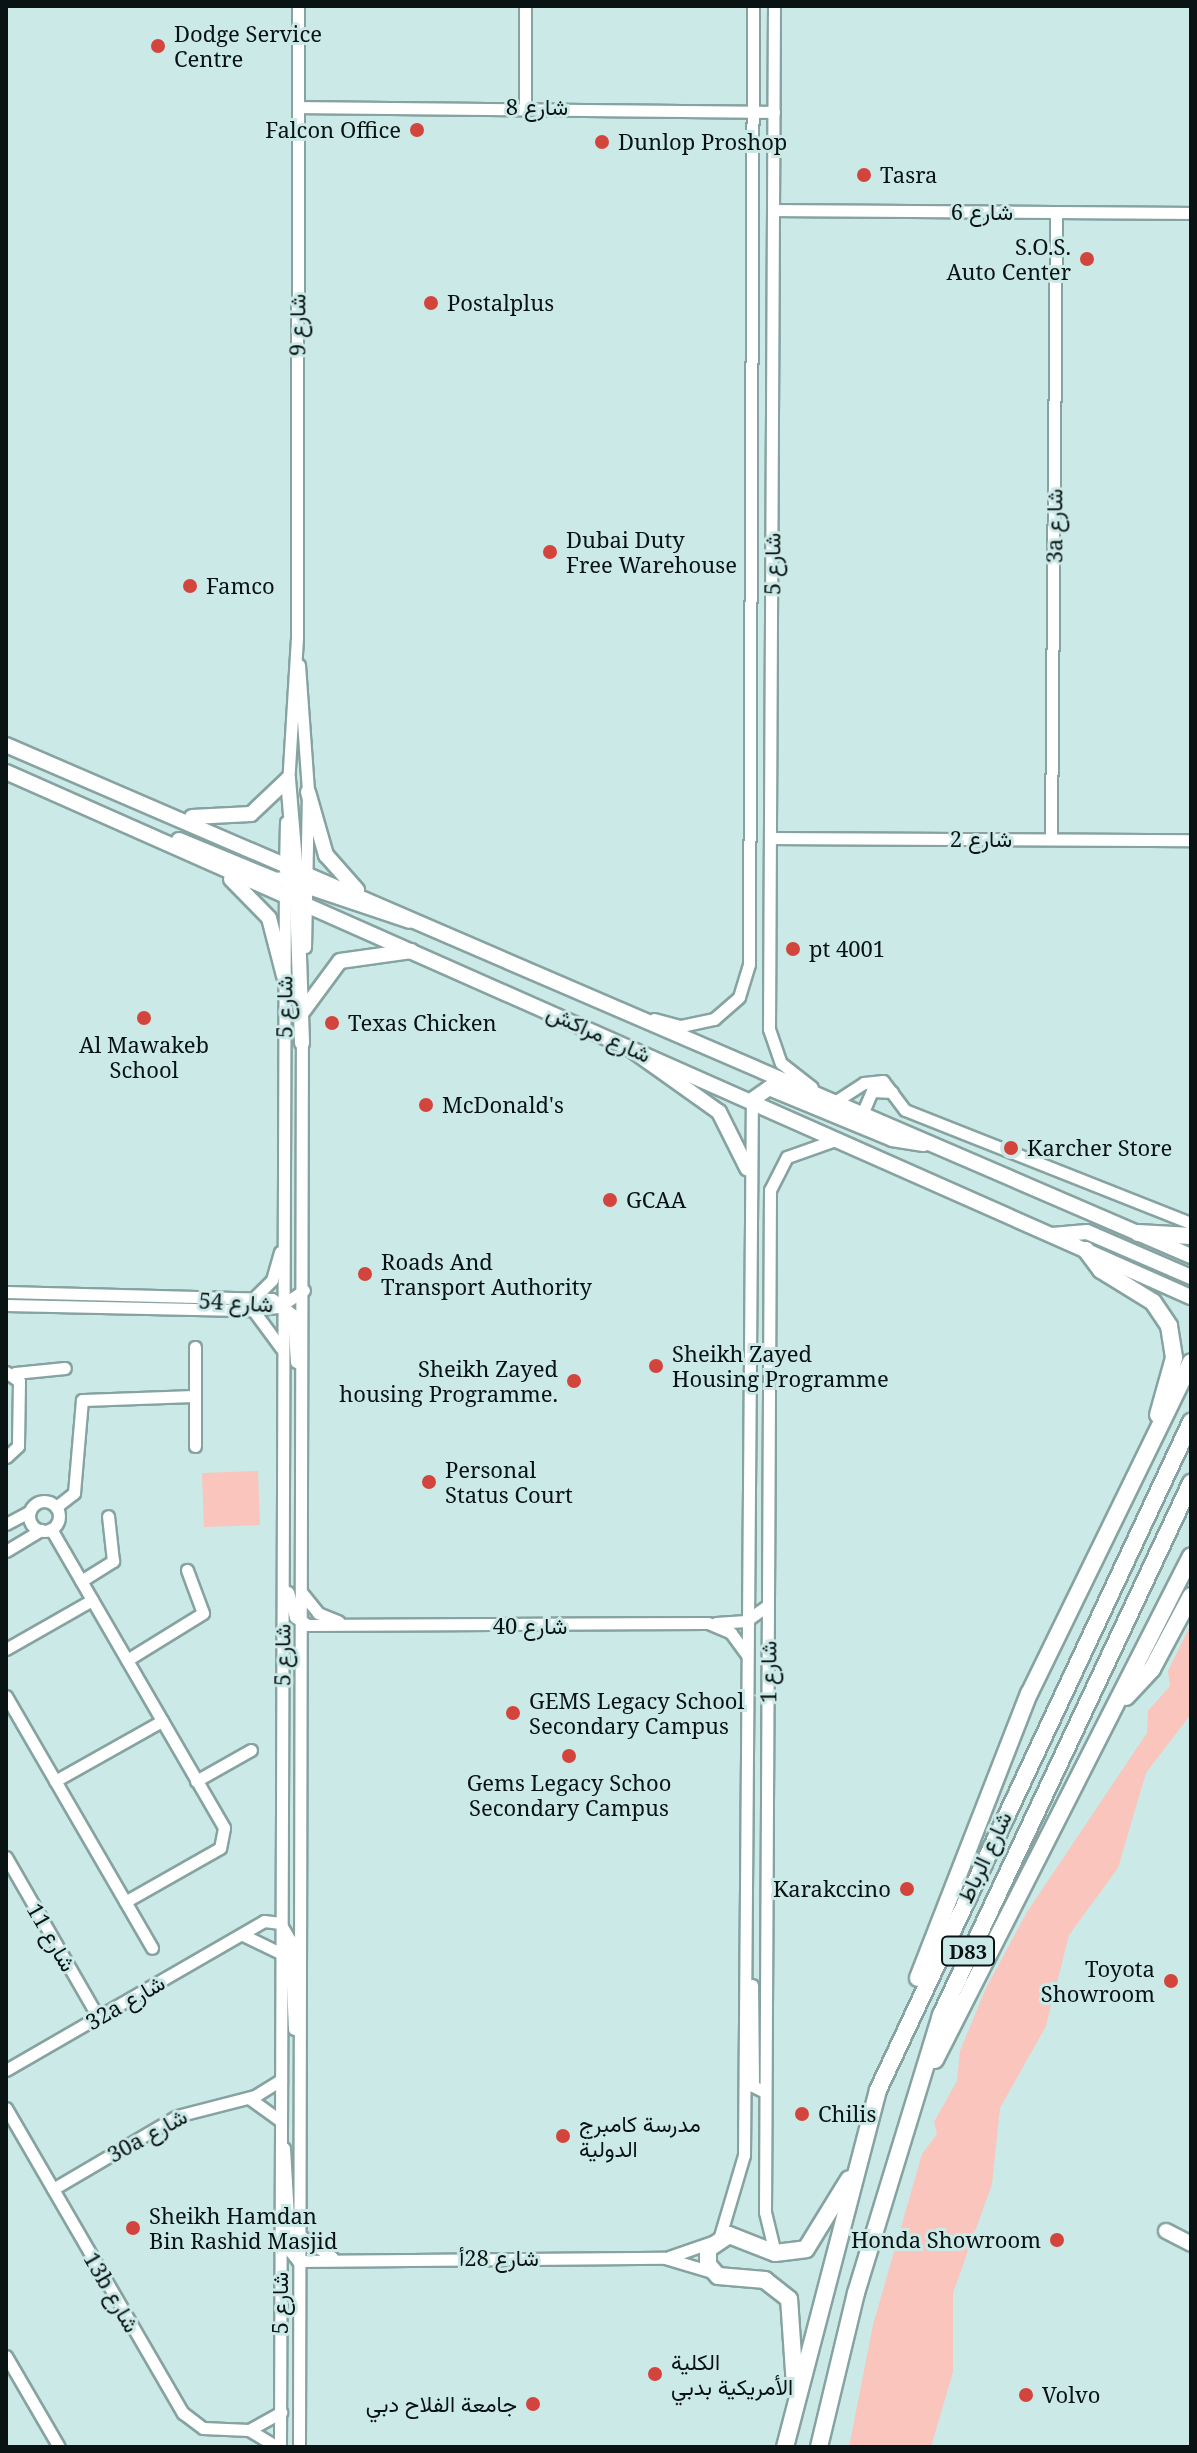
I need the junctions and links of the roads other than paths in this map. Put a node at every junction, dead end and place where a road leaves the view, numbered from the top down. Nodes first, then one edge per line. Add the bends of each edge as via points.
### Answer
1 (298, 6) edge
2 (525, 6) edge
3 (753, 6) edge
4 (774, 6) edge
5 (298, 107) junction
6 (525, 107) junction
7 (753, 107) junction
8 (774, 112) junction
9 (773, 210) junction
10 (1056, 212) junction
11 (1191, 213) edge
12 (297, 645) junction
13 (6, 745) edge
14 (750, 752) junction
15 (771, 754) junction
16 (10, 776) edge
17 (288, 779) junction
18 (308, 792) junction
19 (174, 815) junction
20 (150, 838) junction
21 (771, 838) junction
22 (1051, 839) junction
23 (1191, 840) edge
24 (219, 868) junction
25 (296, 883) junction
26 (366, 898) junction
27 (418, 921) junction
28 (415, 951) junction
29 (284, 976) junction
30 (303, 1011) junction
31 (639, 1016) junction
32 (302, 1043) junction
33 (630, 1047) junction
34 (893, 1093) junction
35 (831, 1099) junction
36 (752, 1100) junction
37 (863, 1112) junction
38 (846, 1140) junction
39 (936, 1144) junction
40 (747, 1168) junction
41 (1191, 1223) edge
42 (1138, 1233) junction
43 (1052, 1235) junction
44 (1191, 1236) edge
45 (284, 1245) junction
46 (1086, 1250) junction
47 (1191, 1256) edge
48 (1191, 1277) edge
49 (304, 1290) junction
50 (6, 1292) edge
51 (1191, 1297) edge
52 (284, 1304) junction
53 (6, 1305) edge
54 (252, 1305) junction
55 (195, 1347) dead end
56 (283, 1351) junction
57 (1191, 1362) edge
58 (65, 1368) dead end
59 (11, 1372) edge
60 (195, 1396) junction
61 (1191, 1422) edge
62 (1156, 1436) junction
63 (195, 1446) dead end
64 (6, 1457) edge
65 (301, 1466) junction
66 (1191, 1483) edge
67 (283, 1484) junction
68 (56, 1507) junction
69 (30, 1511) junction
70 (108, 1516) dead end
71 (6, 1524) edge
72 (46, 1529) junction
73 (6, 1551) edge
74 (1191, 1556) edge
75 (187, 1570) dead end
76 (81, 1581) junction
77 (301, 1591) junction
78 (1191, 1596) edge
79 (92, 1600) junction
80 (768, 1605) junction
81 (338, 1621) junction
82 (746, 1621) junction
83 (708, 1623) junction
84 (302, 1624) junction
85 (6, 1649) edge
86 (746, 1654) junction
87 (127, 1660) junction
88 (6, 1696) edge
89 (1121, 1700) junction
90 (162, 1721) junction
91 (251, 1750) dead end
92 (55, 1781) junction
93 (196, 1781) junction
94 (6, 1857) edge
95 (125, 1902) junction
96 (280, 1923) junction
97 (243, 1935) junction
98 (152, 1948) dead end
99 (280, 1953) junction
100 (746, 1962) junction
101 (914, 2003) junction
102 (98, 2017) junction
103 (300, 2040) junction
104 (6, 2070) edge
105 (281, 2080) junction
106 (765, 2092) junction
107 (916, 2097) junction
108 (248, 2098) junction
109 (6, 2108) edge
110 (281, 2121) junction
111 (280, 2145) junction
112 (850, 2179) junction
113 (53, 2189) junction
114 (1166, 2231) dead end
115 (298, 2234) junction
116 (716, 2239) junction
117 (1191, 2244) edge
118 (775, 2253) junction
119 (333, 2257) junction
120 (665, 2258) junction
121 (298, 2261) junction
122 (712, 2272) junction
123 (6, 2356) edge
124 (796, 2388) junction
125 (281, 2412) junction
126 (249, 2430) junction
127 (59, 2447) edge
128 (278, 2447) edge
129 (299, 2447) edge
130 (785, 2447) edge
131 (819, 2447) edge

1 - 5 street, شارع 9
2 - 6 street
3 - 7 street, شارع 5
4 - 8 street, شارع 5
5 - 6 street, شارع 8
5 - 12 street, شارع 9
6 - 7 street, شارع 8
7 - 8 street, شارع 8
7 - 14 street, شارع 5
8 - 9 street, شارع 5
9 - 10 street, شارع 6
9 - 15 street, شارع 5
10 - 11 street, شارع 6
10 - 22 street, 3a شارع
12 - 17 street, شارع 9
12 - 18 street, شارع 9
13 - 19 main road, شارع مراكش
14 - 15 street
14 - 31 street, شارع 5 via 745,981 727,1010 698,1024
15 - 21 street, شارع 5
16 - 20 main road, شارع مراكش
17 - 19 main road via 261,808 238,819
17 - 25 main road
18 - 25 street, شارع 9
18 - 26 main road via 326,855
19 - 25 main road, شارع مراكش
20 - 24 main road, شارع مراكش
20 - 25 main road via 183,842
21 - 22 street, شارع 2
21 - 35 street, شارع 5 via 771,1041 789,1072
22 - 23 street, شارع 2
24 - 25 main road, شارع مراكش
24 - 29 main road via 264,909
25 - 26 main road, شارع مراكش
25 - 27 main road via 387,919
25 - 28 main road, شارع مراكش
25 - 29 street, شارع 5
25 - 30 street, شارع 5
25 - 32 main road
26 - 27 main road, شارع مراكش
27 - 31 main road, شارع مراكش
28 - 30 main road via 371,951 340,961
28 - 33 main road, شارع مراكش
29 - 45 street, شارع 5
30 - 32 street, شارع 5
31 - 35 main road, شارع مراكش
32 - 49 street, شارع 5
33 - 36 main road, شارع مراكش
33 - 40 main road via 648,1068 719,1112
34 - 35 street via 873,1080
34 - 37 street via 872,1091
34 - 41 street via 905,1110
35 - 37 main road, شارع مراكش
36 - 38 main road, شارع مراكش
36 - 39 main road via 769,1088 892,1139
36 - 40 street, شارع 1
37 - 39 main road, شارع مراكش
38 - 43 main road, شارع مراكش
38 - 80 street, شارع 1 via 799,1147 779,1167 770,1190
39 - 42 main road, شارع مراكش
40 - 82 street, شارع 1
42 - 44 highway
42 - 47 main road, شارع مراكش
43 - 46 main road, شارع مراكش
43 - 48 main road via 1087,1232
45 - 52 street, شارع 5
45 - 54 street via 272,1280
46 - 51 main road, شارع مراكش
46 - 62 highway via 1101,1270 1153,1302 1169,1326 1174,1358
49 - 52 street
49 - 65 street, شارع 5
50 - 54 street, شارع 54
52 - 54 street, شارع 54
52 - 56 street, شارع 5
52 - 65 street via 294,1320
53 - 54 street, شارع 54
54 - 56 street
55 - 60 street
56 - 67 street, شارع 5
57 - 62 highway
58 - 59 street
59 - 64 street via 18,1446
60 - 63 street
60 - 68 street via 82,1400 74,1493
61 - 101 highway, شارع الرباط / D83
62 - 101 highway via 1029,1694 932,1931
65 - 77 street, شارع 5
66 - 107 highway, شارع الرباط / D83 via 976,1932
67 - 84 street via 288,1597
67 - 96 street, شارع 5
68 - 69 street via 44,1501
68 - 72 street
69 - 71 street
69 - 72 street
70 - 76 street via 113,1561
72 - 73 street
72 - 76 street
74 - 89 highway
75 - 87 street via 203,1613
76 - 79 street
77 - 81 street via 318,1613
77 - 84 street, شارع 5
78 - 89 highway via 1152,1669
79 - 85 street
79 - 87 street
80 - 82 street
80 - 106 street, شارع 1
81 - 83 street, شارع 40 via 476,1626
81 - 84 street, شارع 40
82 - 83 street, شارع 40
82 - 86 street, شارع 1
83 - 86 street via 731,1633
84 - 103 street, شارع 5
86 - 100 street, شارع 1
87 - 90 street
88 - 92 street
89 - 107 highway
90 - 92 street
90 - 93 street
91 - 93 street
92 - 95 street
93 - 95 street via 224,1828 224,1842
94 - 102 street, شارع 11
95 - 98 street
96 - 97 street, 32a شارع via 256,1923
96 - 99 street, شارع 5
96 - 103 street via 290,1940 292,2024
97 - 99 street
97 - 102 street, 32a شارع
99 - 105 street, شارع 5
100 - 106 street via 753,2086
100 - 116 street, شارع 1 via 744,2155
101 - 112 highway, شارع الرباط / D83
102 - 104 street, 32a شارع
103 - 115 street, شارع 5
105 - 108 street, 30a شارع
105 - 110 street, شارع 5
106 - 118 street, شارع 1 via 765,2223
107 - 131 highway, شارع الرباط / D83
108 - 110 street
108 - 113 street, 30a شارع via 185,2112
109 - 113 street, 13b شارع
110 - 111 street, شارع 5
111 - 121 street via 288,2157 290,2251
111 - 125 street, شارع 5
112 - 118 highway via 834,2193 814,2242 797,2253
112 - 124 highway, شارع الرباط / D83
113 - 126 street, 13b شارع via 183,2413 203,2428
114 - 117 main road
115 - 119 street
115 - 121 street, شارع 5
116 - 118 highway
116 - 120 street, شارع 28أ
116 - 122 highway via 706,2257
119 - 120 street, شارع 28أ
119 - 121 street, شارع 28أ
120 - 122 street, شارع 28أ
121 - 129 street, شارع 5
122 - 124 highway via 765,2280 784,2292 794,2319
123 - 127 street
124 - 130 highway, شارع الرباط / D83
125 - 126 street
125 - 128 street, شارع 5
126 - 128 street, 13b شارع

